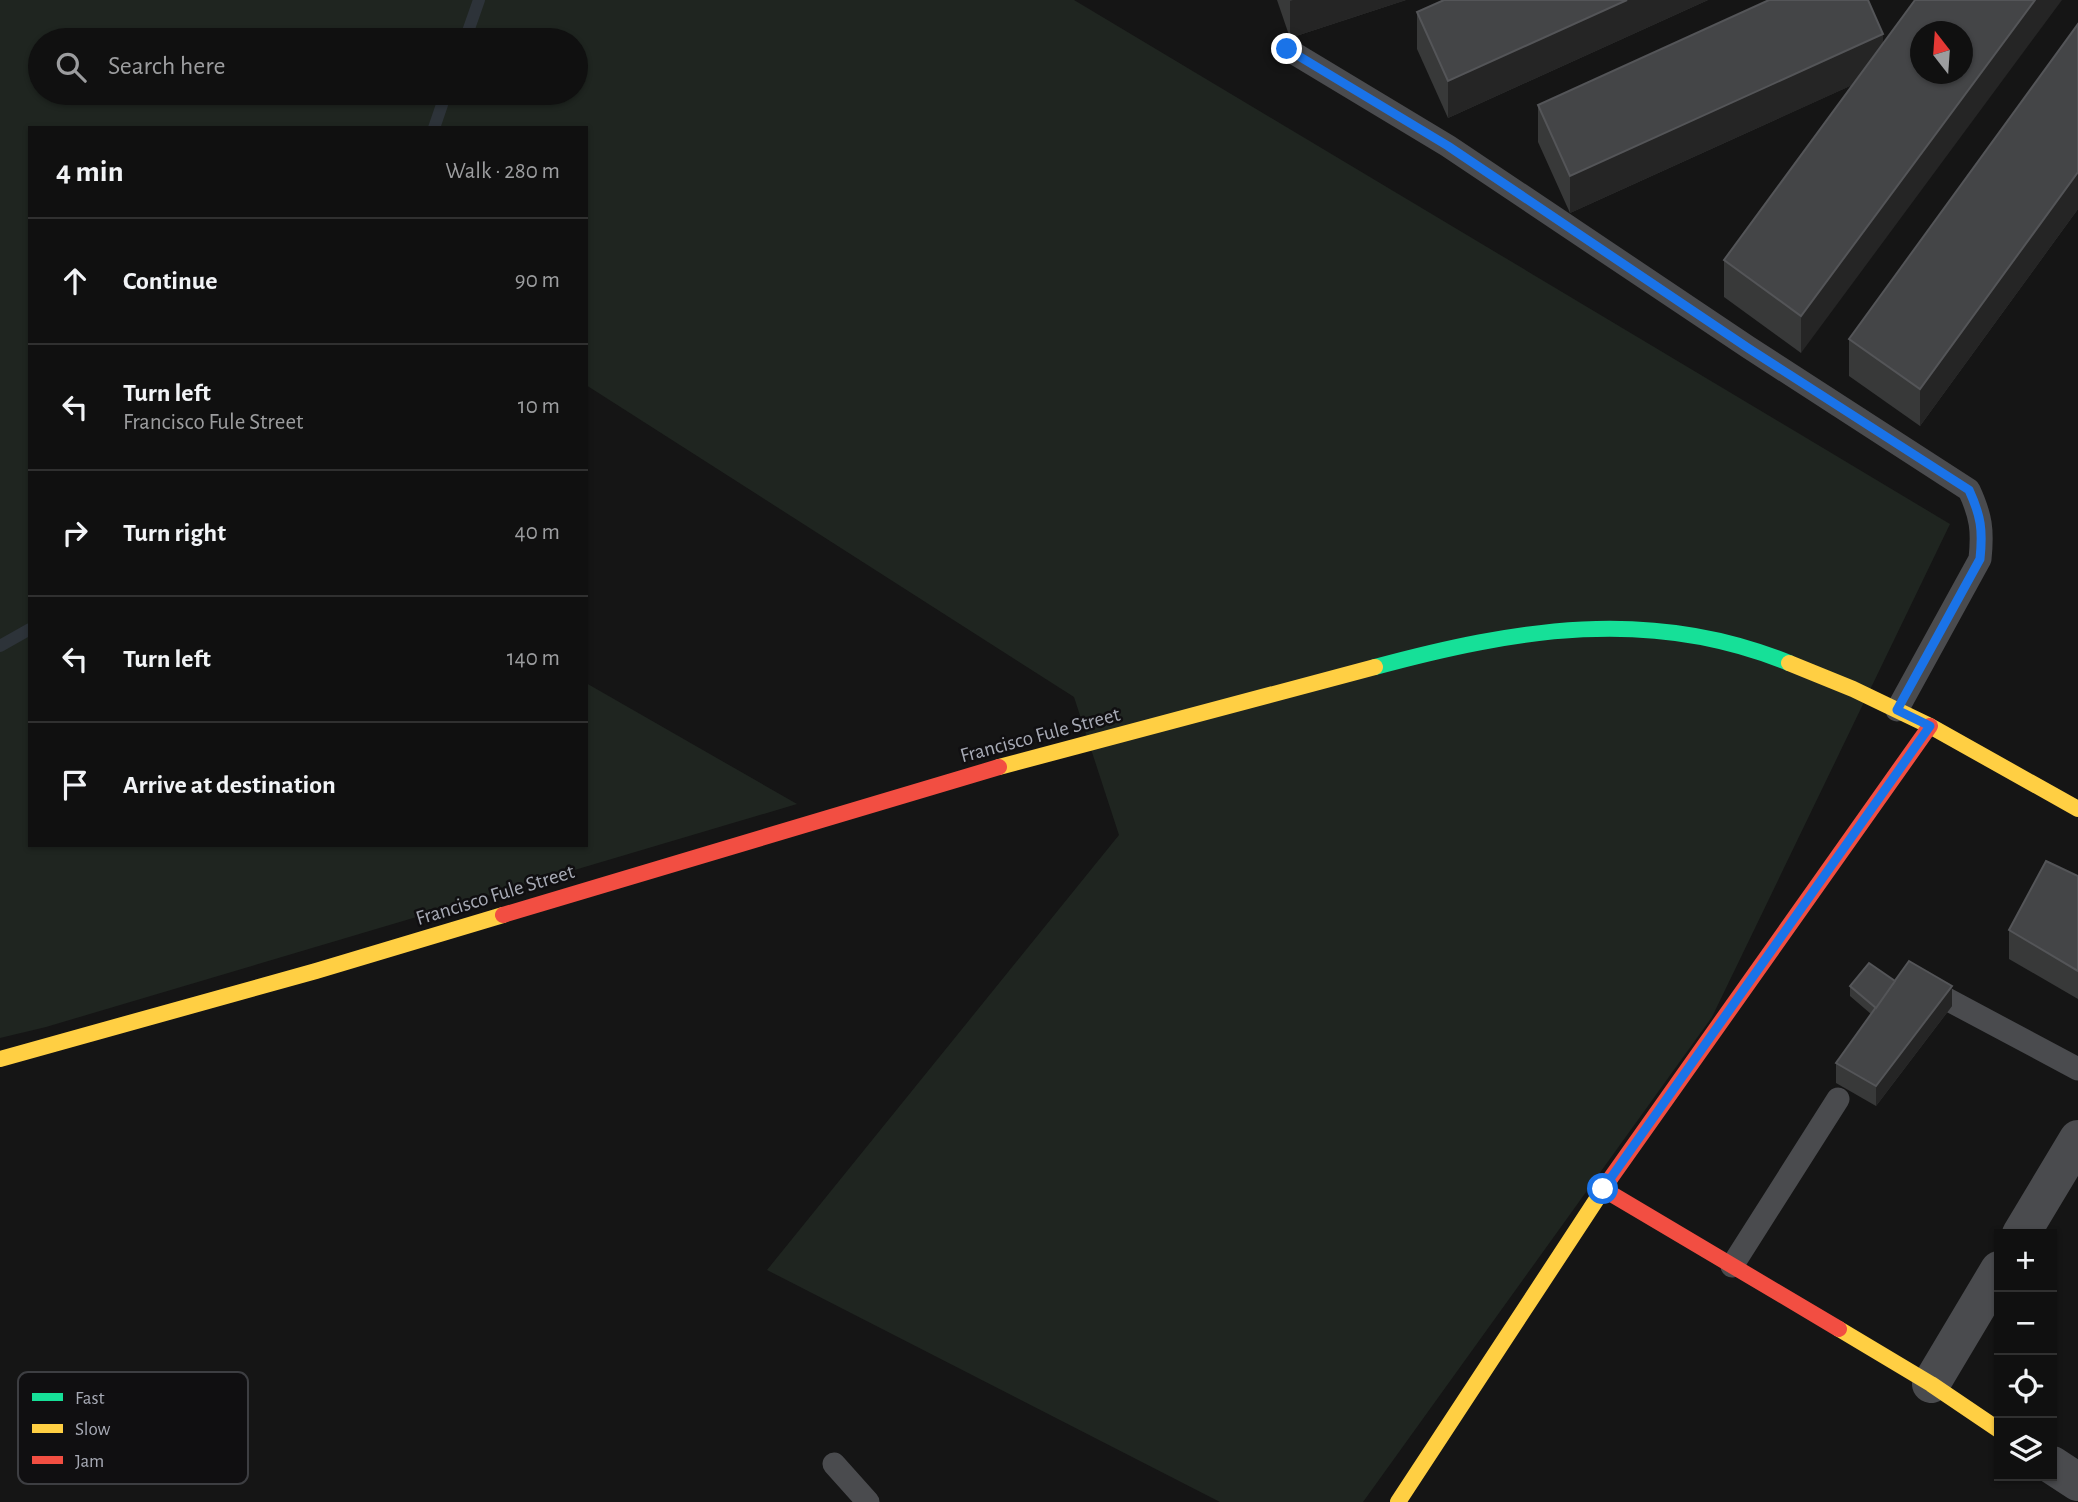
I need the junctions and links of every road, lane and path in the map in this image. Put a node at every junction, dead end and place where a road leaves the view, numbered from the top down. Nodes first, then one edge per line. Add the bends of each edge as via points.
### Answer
1 (1287, 49) dead end
2 (1897, 710) junction
3 (1930, 726) junction
4 (2078, 809) edge
5 (1920, 985) edge
6 (0, 1059) edge
7 (2078, 1069) edge
8 (1838, 1099) dead end
9 (2078, 1139) edge
10 (1603, 1189) junction
11 (2024, 1229) edge
12 (1732, 1266) junction
13 (1994, 1278) edge
14 (1931, 1384) junction
15 (1994, 1427) edge
16 (834, 1464) dead end
17 (2057, 1468) edge
18 (2078, 1482) edge
19 (868, 1502) edge
20 (1398, 1502) edge

1 - 2 lane via 1448,146 1969,490 1983,533 1980,559
2 - 3 main road, Francisco Fule Street
2 - 6 main road, Francisco Fule Street via 1760,651 1722,640 1681,632 1588,628 1514,635 1419,655 979,772 316,971
3 - 4 main road, Francisco Fule Street
3 - 10 main road
5 - 7 lane
8 - 12 lane
9 - 11 street
10 - 12 main road
10 - 20 main road
12 - 14 main road
13 - 14 street
14 - 15 main road
16 - 19 lane
17 - 18 street

